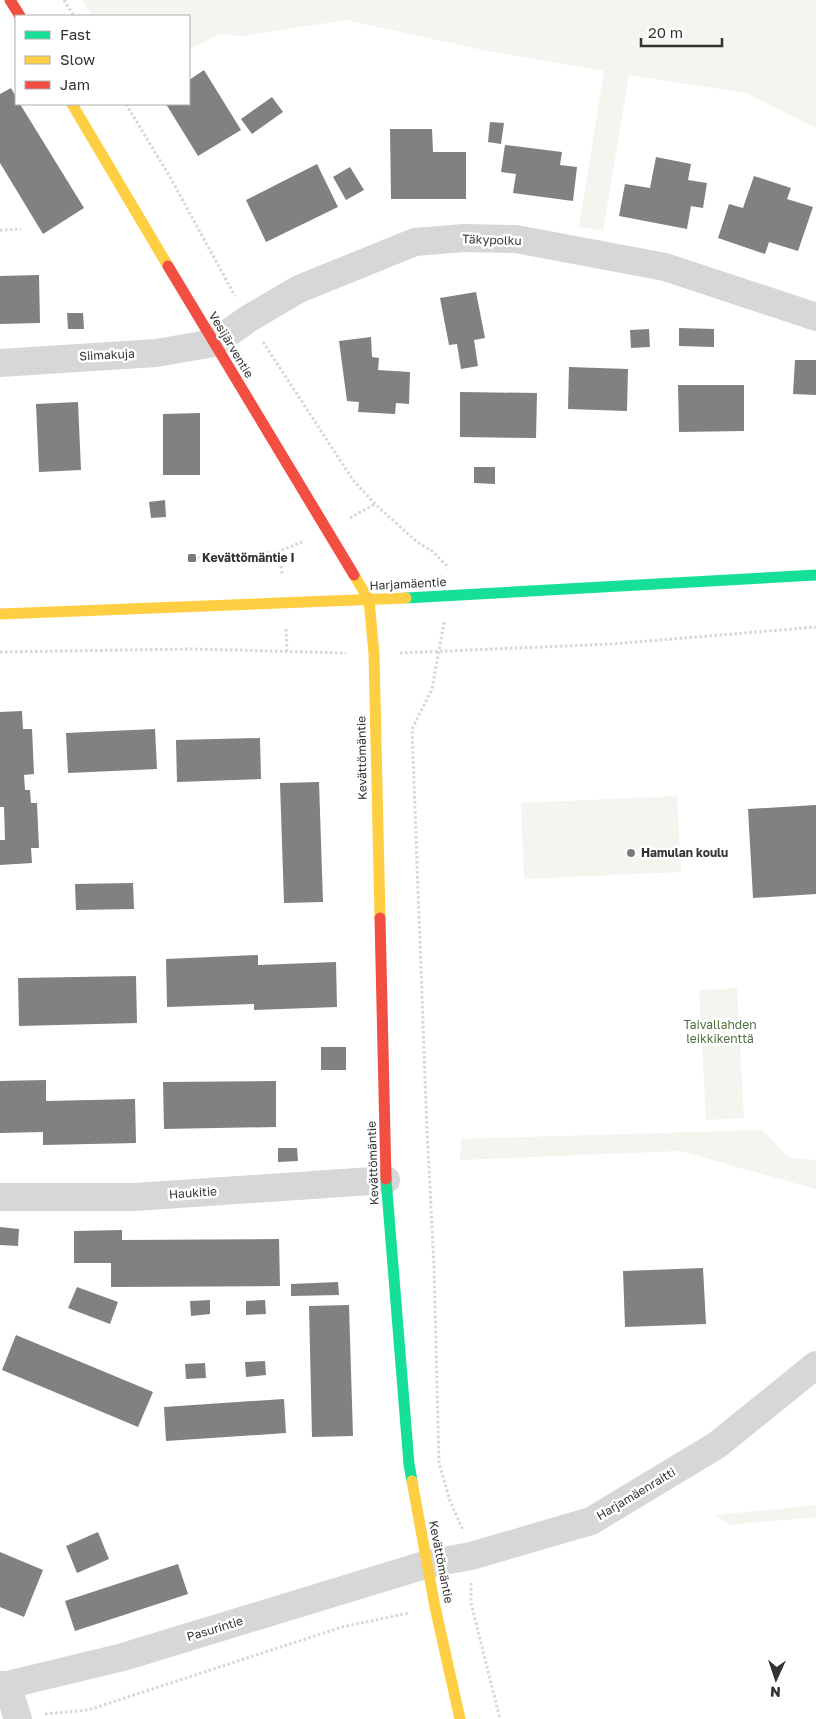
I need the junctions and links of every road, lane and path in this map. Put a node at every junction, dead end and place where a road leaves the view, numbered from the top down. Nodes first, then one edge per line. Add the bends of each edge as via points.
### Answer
1 (10, 0) edge
2 (64, 0) edge
3 (19, 15) edge
4 (73, 15) edge
5 (73, 105) edge
6 (127, 105) edge
7 (21, 229) dead end
8 (0, 230) edge
9 (816, 317) edge
10 (248, 319) junction
11 (214, 343) junction
12 (0, 363) edge
13 (280, 551) dead end
14 (192, 558) dead end
15 (816, 575) edge
16 (448, 596) junction
17 (369, 600) junction
18 (0, 614) edge
19 (816, 627) edge
20 (439, 651) junction
21 (0, 652) edge
22 (374, 654) junction
23 (386, 1180) junction
24 (0, 1197) edge
25 (816, 1365) edge
26 (471, 1556) junction
27 (428, 1564) junction
28 (472, 1603) junction
29 (436, 1607) junction
30 (4, 1685) edge
31 (18, 1718) edge
32 (460, 1719) edge
33 (500, 1719) edge

1 - 3 street
2 - 4 path
5 - 11 street, Vesijärventie
6 - 10 path
7 - 8 path
9 - 10 street, Täkypolku via 665,268 516,239 464,238 415,242 299,289
10 - 11 street, Täkypolku
10 - 16 path via 352,480 374,504 446,564
11 - 12 street, Siimakuja via 156,353
11 - 17 street, Vesijärventie
13 - 14 path
15 - 16 street, Harjamäentie
16 - 17 street, Harjamäentie
16 - 20 path
17 - 18 street, Harjamäentie
17 - 22 street, Kevättömäntie
19 - 20 path via 612,644
20 - 22 path
20 - 26 path via 432,690 412,729 413,759 439,1464
21 - 22 path via 192,649
22 - 23 street, Kevättömäntie
23 - 24 street, Haukitie via 135,1197
23 - 27 street, Kevättömäntie via 409,1464
25 - 26 street, Harjamäenraitti via 717,1445 590,1521
26 - 27 street, Harjamäenraitti
26 - 28 path
27 - 29 street, Kevättömäntie
27 - 30 street, Pasurintie via 123,1657
28 - 29 path
28 - 33 path
29 - 31 path via 342,1627 88,1710
29 - 32 street, Kevättömäntie
30 - 31 street

